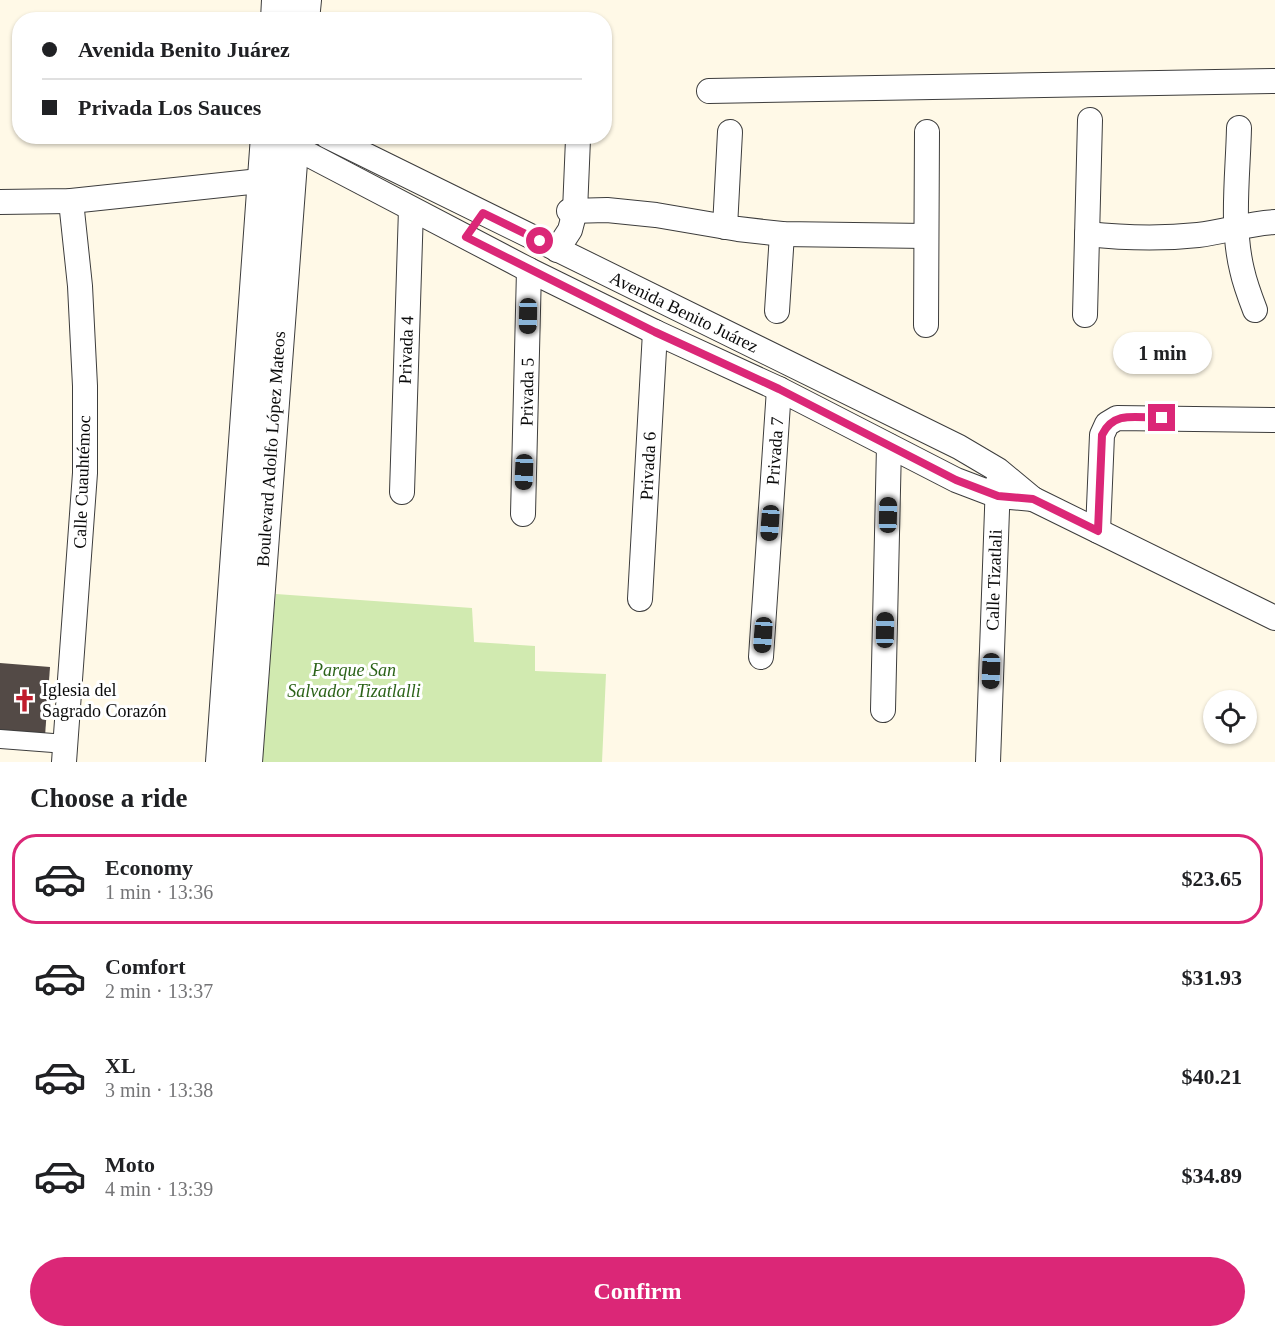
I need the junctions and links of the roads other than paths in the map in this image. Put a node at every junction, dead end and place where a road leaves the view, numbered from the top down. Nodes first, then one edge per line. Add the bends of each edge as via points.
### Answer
1 (1275, 81) edge
2 (709, 91) dead end
3 (1090, 120) dead end
4 (1239, 128) dead end
5 (730, 132) dead end
6 (927, 132) dead end
7 (268, 144) edge
8 (286, 144) edge
9 (294, 144) edge
10 (343, 144) edge
11 (578, 144) edge
12 (276, 179) junction
13 (71, 201) junction
14 (0, 202) edge
15 (573, 207) junction
16 (411, 209) junction
17 (483, 213) junction
18 (1275, 222) edge
19 (724, 227) junction
20 (1237, 227) junction
21 (782, 234) junction
22 (1087, 234) junction
23 (926, 236) junction
24 (466, 237) junction
25 (548, 245) junction
26 (529, 270) junction
27 (1255, 310) dead end
28 (777, 312) dead end
29 (1084, 315) dead end
30 (926, 325) dead end
31 (655, 332) junction
32 (839, 388) junction
33 (779, 389) junction
34 (825, 411) junction
35 (1275, 420) edge
36 (889, 446) junction
37 (998, 470) junction
38 (402, 492) dead end
39 (998, 496) junction
40 (1033, 499) junction
41 (523, 514) dead end
42 (1098, 531) junction
43 (640, 599) dead end
44 (1275, 618) edge
45 (761, 657) dead end
46 (239, 695) junction
47 (883, 710) dead end
48 (0, 739) edge
49 (65, 753) edge
50 (221, 762) edge
51 (247, 762) edge
52 (988, 762) edge

1 - 2 street
3 - 22 street
4 - 20 street
5 - 19 street
6 - 23 street
7 - 12 street, Boulevard Adolfo López Mateos
8 - 12 street, Boulevard Adolfo López Mateos
9 - 16 street, Avenida Benito Juárez
10 - 17 street, Avenida Benito Juárez
11 - 15 street
12 - 13 street
12 - 46 street, Boulevard Adolfo López Mateos
13 - 14 street
13 - 49 street, Calle Cuauhtémoc via 85,386 86,473
15 - 19 street
15 - 25 street via 570,230
16 - 24 street, Avenida Benito Juárez
16 - 38 street, Privada 4
17 - 24 street
17 - 25 street, Avenida Benito Juárez
18 - 20 street
19 - 21 street
20 - 22 street via 1163,238
20 - 27 street via 1242,270
21 - 23 street
21 - 28 street
22 - 29 street
23 - 30 street
24 - 26 street, Avenida Benito Juárez
25 - 32 street, Avenida Benito Juárez
26 - 31 street, Avenida Benito Juárez
26 - 41 street, Privada 5
31 - 33 street, Avenida Benito Juárez
31 - 43 street, Privada 6
32 - 34 street
32 - 37 street, Avenida Benito Juárez
33 - 34 street, Avenida Benito Juárez
33 - 45 street, Privada 7
34 - 36 street, Avenida Benito Juárez
35 - 42 street via 1117,418 1107,424 1102,435
36 - 39 street, Avenida Benito Juárez
36 - 47 street
37 - 39 street, Calle Tizatlali
37 - 40 street, Avenida Benito Juárez
39 - 40 street, Avenida Benito Juárez
39 - 52 street, Calle Tizatlali
40 - 42 street, Avenida Benito Juárez
42 - 44 street, Avenida Benito Juárez
46 - 50 street, Boulevard Adolfo López Mateos
46 - 51 street, Boulevard Adolfo López Mateos
48 - 49 street

